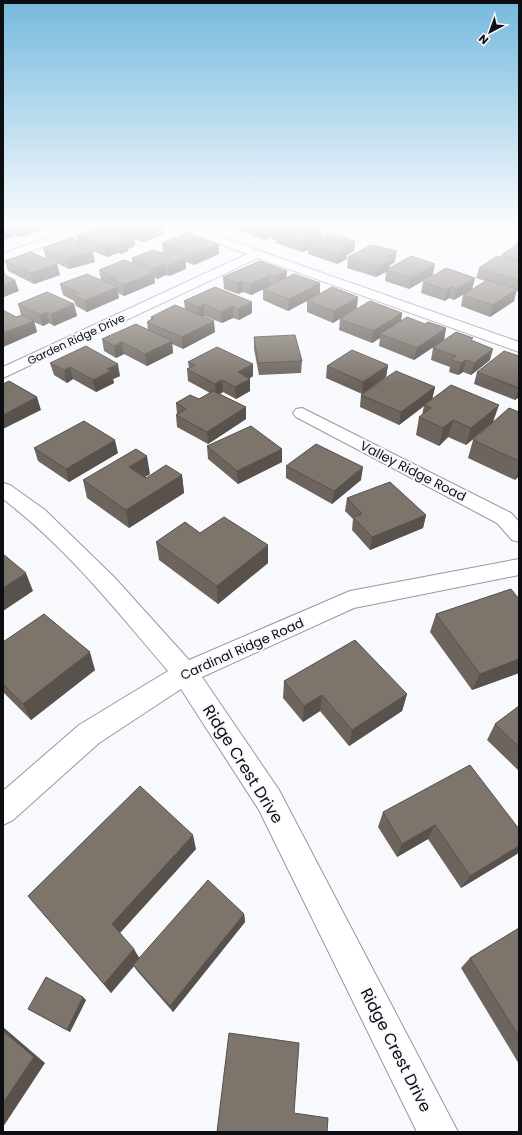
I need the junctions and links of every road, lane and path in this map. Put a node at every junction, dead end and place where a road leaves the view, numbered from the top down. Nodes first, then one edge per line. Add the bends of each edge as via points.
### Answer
1 (207, 278) edge
2 (330, 278) edge
3 (519, 347) edge
4 (3, 373) edge
5 (302, 413) dead end
6 (3, 489) edge
7 (519, 535) edge
8 (519, 567) edge
9 (185, 673) junction
10 (3, 810) edge
11 (438, 1132) edge

1 - 4 street, Garden Ridge Drive
2 - 3 street via 508,337
5 - 7 street, Valley Ridge Road via 504,518
6 - 9 street, Ridge Crest Drive via 38,515 106,583
8 - 9 street, Cardinal Ridge Road via 350,600
9 - 10 street, Cardinal Ridge Road via 89,734
9 - 11 street, Ridge Crest Drive via 269,800

